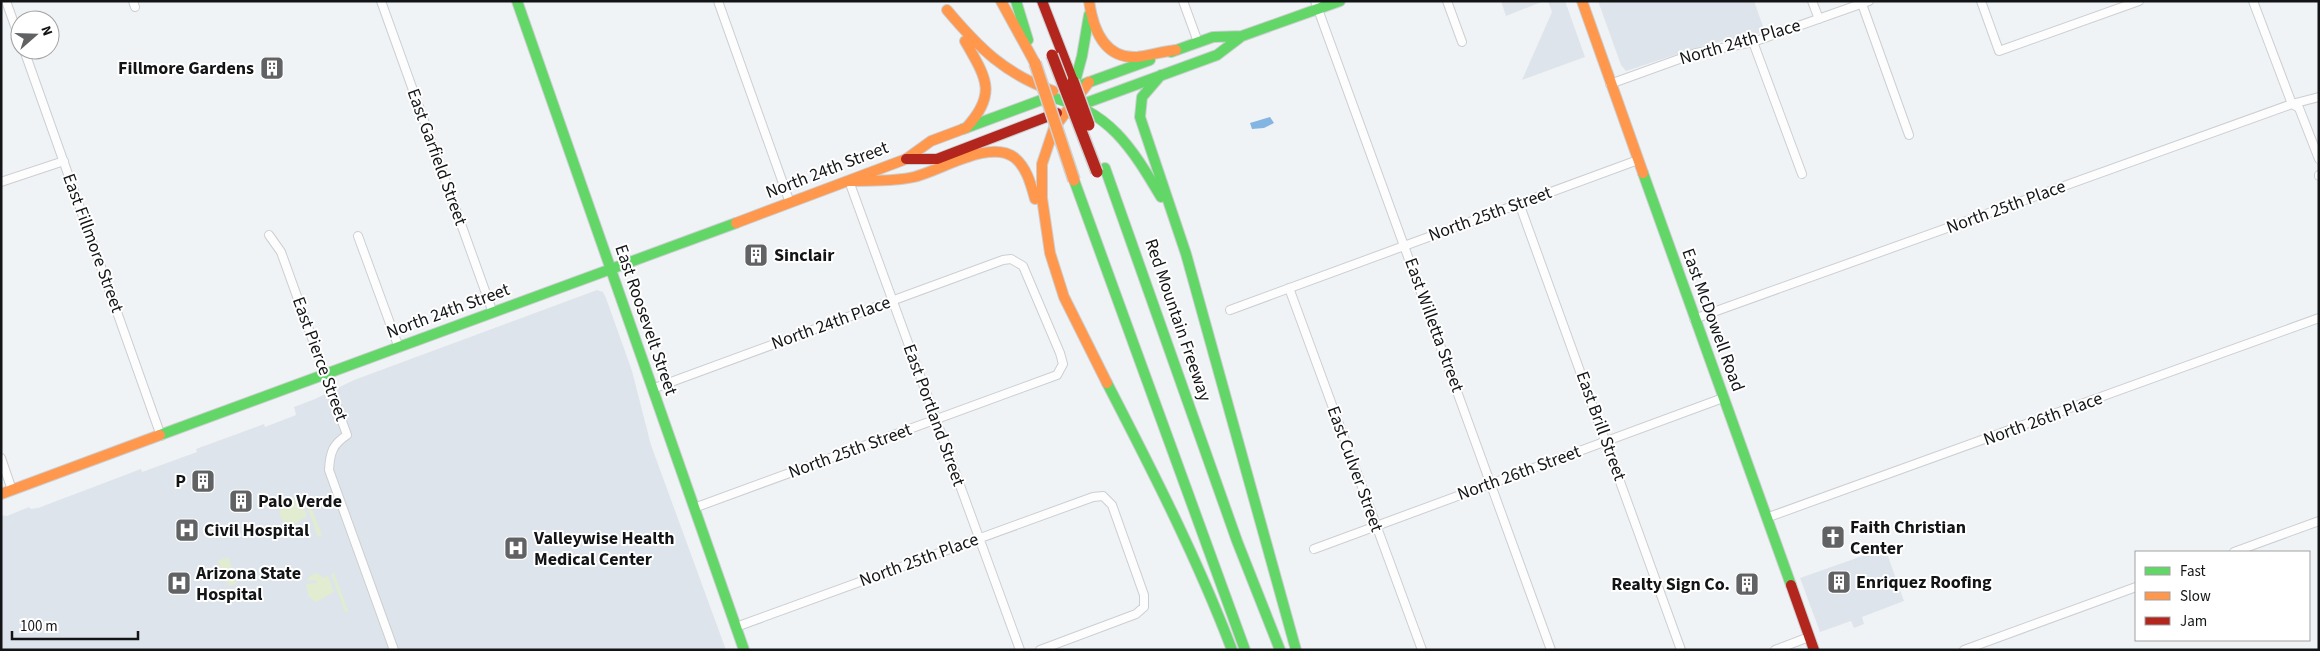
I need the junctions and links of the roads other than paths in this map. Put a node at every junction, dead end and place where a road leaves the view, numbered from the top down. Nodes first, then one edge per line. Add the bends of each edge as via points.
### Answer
1 (381, 1) edge
2 (518, 1) edge
3 (718, 1) edge
4 (1001, 1) edge
5 (1016, 1) edge
6 (1032, 1) edge
7 (1042, 1) edge
8 (1052, 1) edge
9 (1183, 1) edge
10 (1340, 1) edge
11 (1447, 1) edge
12 (1582, 1) edge
13 (1812, 1) edge
14 (1981, 1) edge
15 (2139, 1) edge
16 (2253, 1) edge
17 (1866, 2) edge
18 (945, 5) edge
19 (1090, 5) edge
20 (1317, 5) edge
21 (1819, 19) junction
22 (1242, 36) junction
23 (1198, 42) junction
24 (1462, 42) dead end
25 (1754, 42) junction
26 (1176, 50) junction
27 (1060, 51) junction
28 (28, 60) edge
29 (1035, 63) junction
30 (1161, 75) junction
31 (1610, 84) junction
32 (2319, 97) edge
33 (1067, 98) junction
34 (2292, 104) junction
35 (966, 128) junction
36 (1909, 135) dead end
37 (906, 159) junction
38 (2319, 159) edge
39 (1638, 160) junction
40 (64, 161) junction
41 (1101, 170) junction
42 (1802, 174) dead end
43 (849, 181) junction
44 (1, 182) edge
45 (790, 203) junction
46 (1520, 203) junction
47 (1174, 219) junction
48 (269, 235) dead end
49 (358, 236) dead end
50 (1405, 245) junction
51 (1050, 253) junction
52 (610, 270) junction
53 (1289, 288) junction
54 (893, 300) junction
55 (1230, 310) dead end
56 (493, 313) junction
57 (2319, 318) edge
58 (1694, 319) junction
59 (398, 348) junction
60 (1061, 370) joint
61 (325, 375) junction
62 (652, 389) junction
63 (1723, 398) junction
64 (936, 419) junction
65 (162, 436) junction
66 (1607, 442) junction
67 (1, 458) edge
68 (1491, 483) junction
69 (7, 492) edge
70 (694, 508) junction
71 (1766, 518) junction
72 (2319, 521) edge
73 (1376, 526) junction
74 (978, 538) junction
75 (1314, 548) dead end
76 (2237, 551) edge
77 (2135, 587) edge
78 (736, 627) junction
79 (1809, 637) junction
80 (1968, 649) edge
81 (394, 650) edge
82 (744, 650) edge
83 (1020, 650) edge
84 (1040, 650) edge
85 (1232, 650) edge
86 (1244, 650) edge
87 (1280, 650) edge
88 (1296, 650) edge
89 (1422, 650) edge
90 (1551, 650) edge
91 (1681, 650) edge
92 (1775, 650) edge
93 (1814, 650) edge

1 - 56 street, East Garfield Street
2 - 52 main road, East Roosevelt Street
3 - 45 street
4 - 29 main road
5 - 29 main road
6 - 27 main road
7 - 27 main road
8 - 27 main road
9 - 23 street
10 - 20 main road, North 24th Street
11 - 24 street
12 - 31 main road, East McDowell Road
13 - 21 street
14 - 15 street via 1999,51
16 - 34 street
17 - 21 street, North 24th Place
17 - 36 street
18 - 33 main road via 977,46 998,65 1032,85
18 - 35 main road via 986,79 984,103
19 - 26 main road via 1096,34 1112,51 1136,57
19 - 33 main road via 1082,56
20 - 22 main road, North 24th Street
20 - 50 street, East Willetta Street
21 - 25 street, North 24th Place
22 - 23 main road, North 24th Street via 1213,37
22 - 30 main road, North 24th Street via 1217,55
23 - 26 main road, North 24th Street
25 - 31 street, North 24th Place via 1696,53
25 - 42 street
26 - 33 main road, North 24th Street via 1089,82
27 - 33 main road, Red Mountain Freeway
27 - 41 main road, bridge
28 - 40 street, East Fillmore Street
29 - 86 main road, bridge via 1074,180
30 - 33 main road, North 24th Street via 1094,100
30 - 47 main road via 1142,97 1140,117
31 - 39 main road, East McDowell Road
32 - 34 street, North 25th Place
33 - 35 main road, North 24th Street
33 - 37 main road, North 24th Street via 937,159
33 - 41 main road, Red Mountain Freeway, bridge
33 - 47 main road via 1092,112 1120,135
33 - 51 main road via 1042,164 1042,198
34 - 38 street via 2299,108
34 - 58 street, North 25th Place
35 - 37 main road, North 24th Street via 931,141
37 - 43 main road, North 24th Street
39 - 46 street, North 25th Street
39 - 58 main road, East McDowell Road
40 - 44 street
40 - 65 street, East Fillmore Street
41 - 87 main road, Red Mountain Freeway
43 - 45 main road, North 24th Street
43 - 51 main road via 914,177 973,155 1001,152 1018,160 1029,174
43 - 54 street, East Portland Street
45 - 52 main road, North 24th Street
46 - 50 street, North 25th Street
46 - 66 street, East Brill Street
47 - 88 main road
48 - 61 street, East Pierce Street via 281,252
49 - 59 street
50 - 53 street, North 25th Street
50 - 68 street, East Willetta Street
51 - 85 main road via 1064,297 1162,490 1214,602
52 - 56 main road, North 24th Street
52 - 62 main road, East Roosevelt Street
53 - 55 street, North 25th Street
53 - 73 street, East Culver Street
54 - 60 street, North 24th Place via 1011,259 1023,266 1060,353
54 - 62 street, North 24th Place
54 - 64 street, East Portland Street
56 - 59 main road, North 24th Street
57 - 71 street, North 26th Place
58 - 63 main road, East McDowell Road
59 - 61 main road, North 24th Street
60 - 64 street, North 25th Street via 1057,375
61 - 65 main road, North 24th Street
61 - 81 street, East Pierce Street via 347,435 336,442 329,470
62 - 70 main road, East Roosevelt Street
63 - 66 street, North 26th Street
63 - 71 main road, East McDowell Road
64 - 70 street, North 25th Street
64 - 74 street, East Portland Street
65 - 69 main road, North 24th Street
66 - 68 street, North 26th Street
66 - 91 street, East Brill Street
67 - 69 street
68 - 73 street, North 26th Street
68 - 90 street, East Willetta Street
70 - 78 main road, East Roosevelt Street
71 - 79 main road, East McDowell Road
72 - 76 street
73 - 75 street, North 26th Street
73 - 89 street, East Culver Street
74 - 78 street, North 25th Place
74 - 83 street, East Portland Street
74 - 84 street, North 25th Place via 1093,497 1103,496 1112,505 1144,595 1144,607 1136,614
77 - 80 street
78 - 82 main road, East Roosevelt Street
79 - 92 street
79 - 93 main road, East McDowell Road

